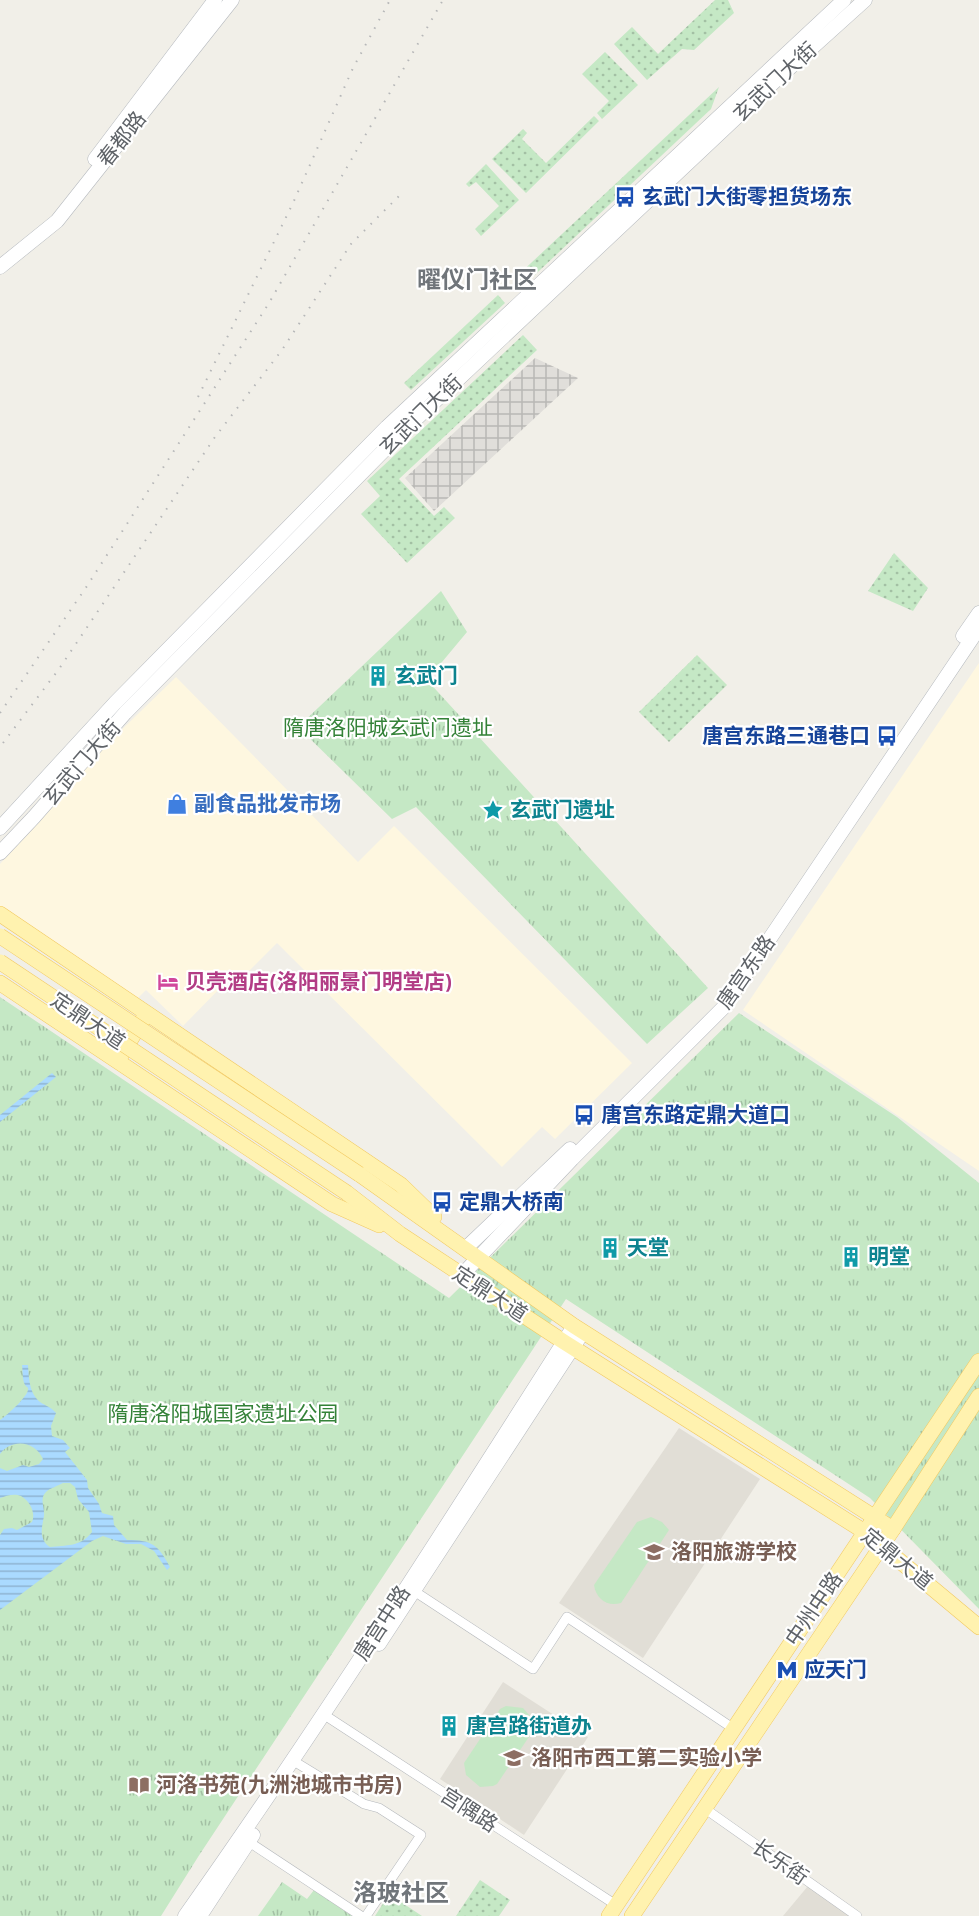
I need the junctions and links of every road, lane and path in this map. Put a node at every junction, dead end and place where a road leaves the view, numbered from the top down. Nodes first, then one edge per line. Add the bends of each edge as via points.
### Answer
1 (215, 0) edge
2 (232, 0) edge
3 (844, 0) edge
4 (865, 0) edge
5 (0, 257) edge
6 (0, 267) edge
7 (979, 613) edge
8 (979, 628) edge
9 (0, 828) edge
10 (0, 853) edge
11 (0, 914) edge
12 (0, 936) edge
13 (0, 962) edge
14 (0, 983) edge
15 (147, 1013) junction
16 (116, 1062) junction
17 (362, 1168) junction
18 (347, 1193) junction
19 (341, 1208) junction
20 (400, 1234) junction
21 (472, 1253) junction
22 (462, 1275) junction
23 (579, 1329) junction
24 (568, 1345) junction
25 (979, 1361) edge
26 (979, 1396) edge
27 (875, 1517) junction
28 (892, 1529) junction
29 (865, 1532) junction
30 (881, 1545) junction
31 (414, 1591) junction
32 (979, 1627) edge
33 (326, 1717) junction
34 (734, 1729) junction
35 (296, 1762) junction
36 (704, 1808) junction
37 (245, 1839) junction
38 (612, 1911) edge
39 (185, 1916) edge
40 (200, 1916) edge
41 (361, 1916) edge
42 (366, 1916) edge
43 (632, 1916) edge
44 (856, 1916) edge

1 - 5 main road, 春都路 via 52,216
2 - 6 main road, 春都路 via 57,221
3 - 9 main road, 玄武门大街 via 387,427 116,703
4 - 10 main road, 玄武门大街 via 399,435 126,713
7 - 21 main road, 唐宫东路 via 716,1003
8 - 21 main road, 唐宫东路 via 723,1008
11 - 15 main road
12 - 17 main road, 定鼎大道, bridge
13 - 18 main road, 定鼎大道, bridge
14 - 16 main road
15 - 16 main road
15 - 17 main road
16 - 19 main road
17 - 21 main road, 定鼎大道
18 - 19 main road via 352,1202
18 - 20 main road, 定鼎大道
19 - 20 main road
20 - 22 main road, 定鼎大道
21 - 22 main road, 唐宫东路
21 - 23 main road, 定鼎大道
22 - 24 main road, 定鼎大道
23 - 24 main road, 唐宫中路
23 - 27 main road, 定鼎大道
24 - 29 main road, 定鼎大道
24 - 31 main road, 唐宫中路
24 - 33 main road, 唐宫中路
25 - 27 main road, 中州中路
26 - 28 main road, 中州中路
27 - 28 main road, 定鼎大道
27 - 29 main road, 中州中路
28 - 30 main road, 中州中路
29 - 30 main road, 定鼎大道
29 - 34 main road, 中州中路
30 - 32 main road, 定鼎大道
30 - 36 main road, 中州中路
31 - 33 main road, 唐宫中路
31 - 34 street via 532,1669 567,1617
33 - 35 main road, 唐宫中路
33 - 38 street, 宫隅路
34 - 38 main road, 中州中路
35 - 37 main road, 唐宫中路
35 - 42 street via 421,1834
36 - 43 main road, 中州中路
36 - 44 street, 长乐街
37 - 39 main road, 唐宫中路
37 - 40 main road, 唐宫中路
37 - 41 street

